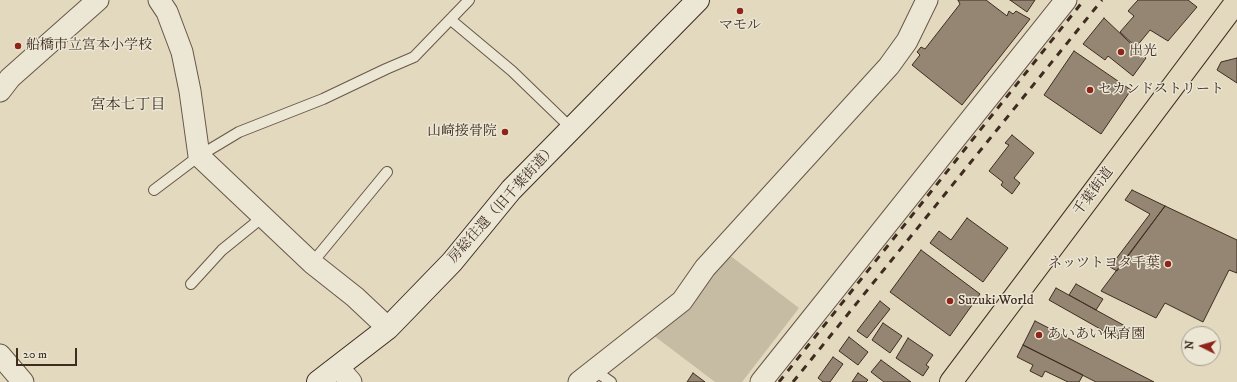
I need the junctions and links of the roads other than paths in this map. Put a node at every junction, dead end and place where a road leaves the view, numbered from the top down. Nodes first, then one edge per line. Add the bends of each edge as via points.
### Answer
1 (98, 0) edge
2 (159, 0) edge
3 (469, 0) edge
4 (698, 0) edge
5 (927, 0) edge
6 (1066, 0) edge
7 (1236, 2) edge
8 (451, 20) junction
9 (0, 91) edge
10 (571, 128) junction
11 (199, 156) junction
12 (387, 172) dead end
13 (154, 190) dead end
14 (264, 216) junction
15 (312, 263) junction
16 (191, 284) dead end
17 (388, 328) junction
18 (0, 356) edge
19 (345, 374) edge
20 (586, 376) edge
21 (23, 382) edge
22 (318, 382) edge
23 (611, 382) edge
24 (761, 382) edge
25 (951, 382) edge

1 - 9 street via 10,78
2 - 11 street via 167,12 182,52
3 - 8 lane
4 - 10 street, 房総往還（旧千葉街道）
5 - 20 street via 907,41 889,66 705,268 682,301
6 - 24 street
7 - 25 highway, 千葉街道
8 - 10 lane via 512,71
8 - 11 lane via 414,56 323,99 239,132
10 - 17 street, 房総往還（旧千葉街道） via 511,190 452,262
11 - 13 lane
11 - 14 street
12 - 15 lane
14 - 15 street
14 - 16 lane via 222,250
15 - 17 street via 355,297
17 - 19 street, 房総往還（旧千葉街道）
18 - 21 street
19 - 22 street, 房総往還（旧千葉街道）
20 - 23 lane

